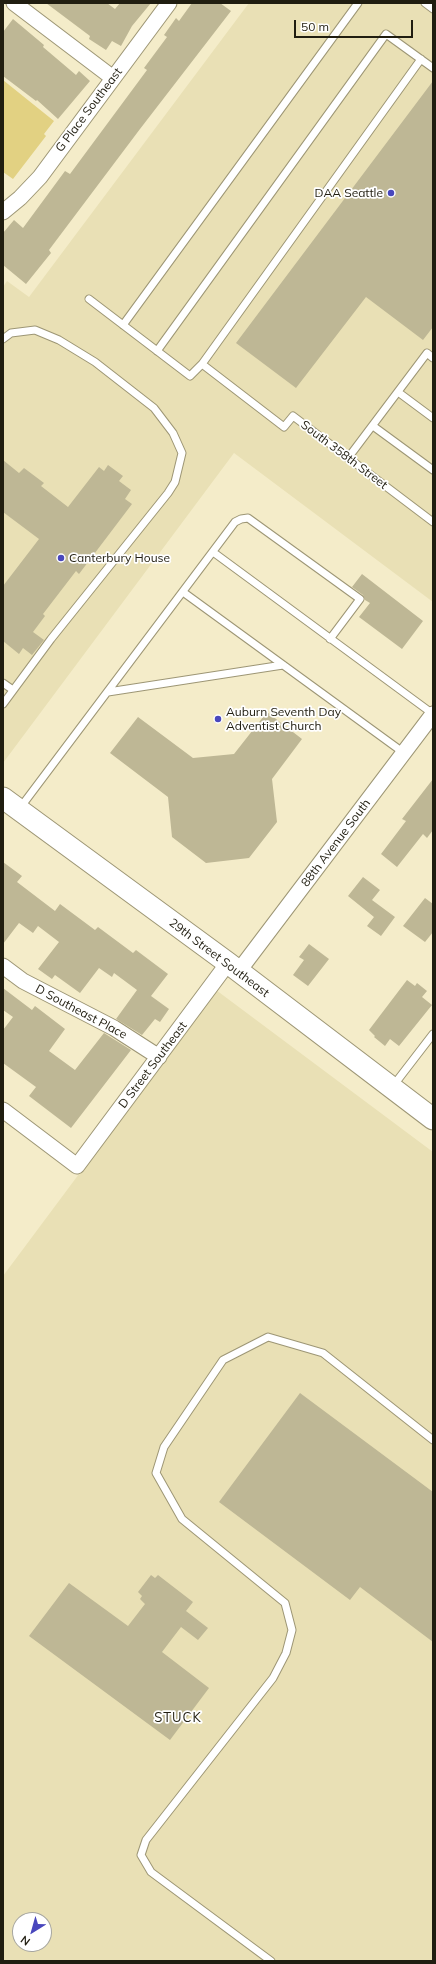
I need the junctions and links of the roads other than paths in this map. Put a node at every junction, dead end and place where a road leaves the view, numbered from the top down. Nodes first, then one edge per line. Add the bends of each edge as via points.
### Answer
1 (14, 3) edge
2 (169, 3) edge
3 (358, 3) edge
4 (425, 3) edge
5 (433, 9) edge
6 (421, 59) junction
7 (433, 68) edge
8 (113, 78) junction
9 (3, 212) edge
10 (90, 299) dead end
11 (123, 325) junction
12 (3, 339) edge
13 (157, 351) junction
14 (433, 358) edge
15 (202, 364) junction
16 (398, 392) junction
17 (433, 418) edge
18 (373, 426) junction
19 (348, 458) junction
20 (433, 470) edge
21 (433, 522) edge
22 (213, 552) junction
23 (183, 592) junction
24 (330, 639) junction
25 (283, 665) junction
26 (3, 683) edge
27 (13, 690) junction
28 (108, 692) junction
29 (3, 704) edge
30 (433, 714) edge
31 (404, 753) junction
32 (11, 804) edge
33 (3, 966) edge
34 (233, 968) junction
35 (433, 1034) edge
36 (158, 1057) junction
37 (392, 1088) junction
38 (3, 1110) edge
39 (433, 1119) edge
40 (433, 1440) edge
41 (271, 1961) edge

1 - 8 street
2 - 8 street, G Place Southeast
3 - 11 lane
4 - 5 lane
6 - 7 lane
6 - 13 lane via 386,34
6 - 15 lane
8 - 9 street, G Place Southeast via 40,177
10 - 11 lane
11 - 13 lane
12 - 27 lane via 11,333 36,330 89,358 154,408 174,434 182,453 175,482 168,493
13 - 15 lane via 190,376
14 - 16 lane via 427,353
15 - 19 lane, South 358th Street via 284,427 293,416
16 - 17 lane
16 - 18 lane
18 - 19 lane
18 - 20 lane
19 - 21 lane, South 358th Street
22 - 23 lane
22 - 24 lane
22 - 24 lane via 235,522 248,518 360,599
23 - 25 lane
23 - 28 lane
24 - 30 lane
25 - 28 lane
25 - 31 lane
26 - 27 lane
27 - 29 lane
28 - 32 lane
30 - 31 street, 88th Avenue South
31 - 34 street, 88th Avenue South
32 - 34 street, 29th Street Southeast
33 - 36 street, D Southeast Place via 23,981 114,1028
34 - 36 street, D Street Southeast
34 - 37 street, 29th Street Southeast
35 - 37 lane
36 - 38 street, D Street Southeast via 77,1166
37 - 39 street, 29th Street Southeast
40 - 41 lane via 323,1353 268,1338 223,1360 164,1447 156,1473 182,1519 285,1604 292,1630 286,1653 273,1678 146,1840 141,1855 151,1872

